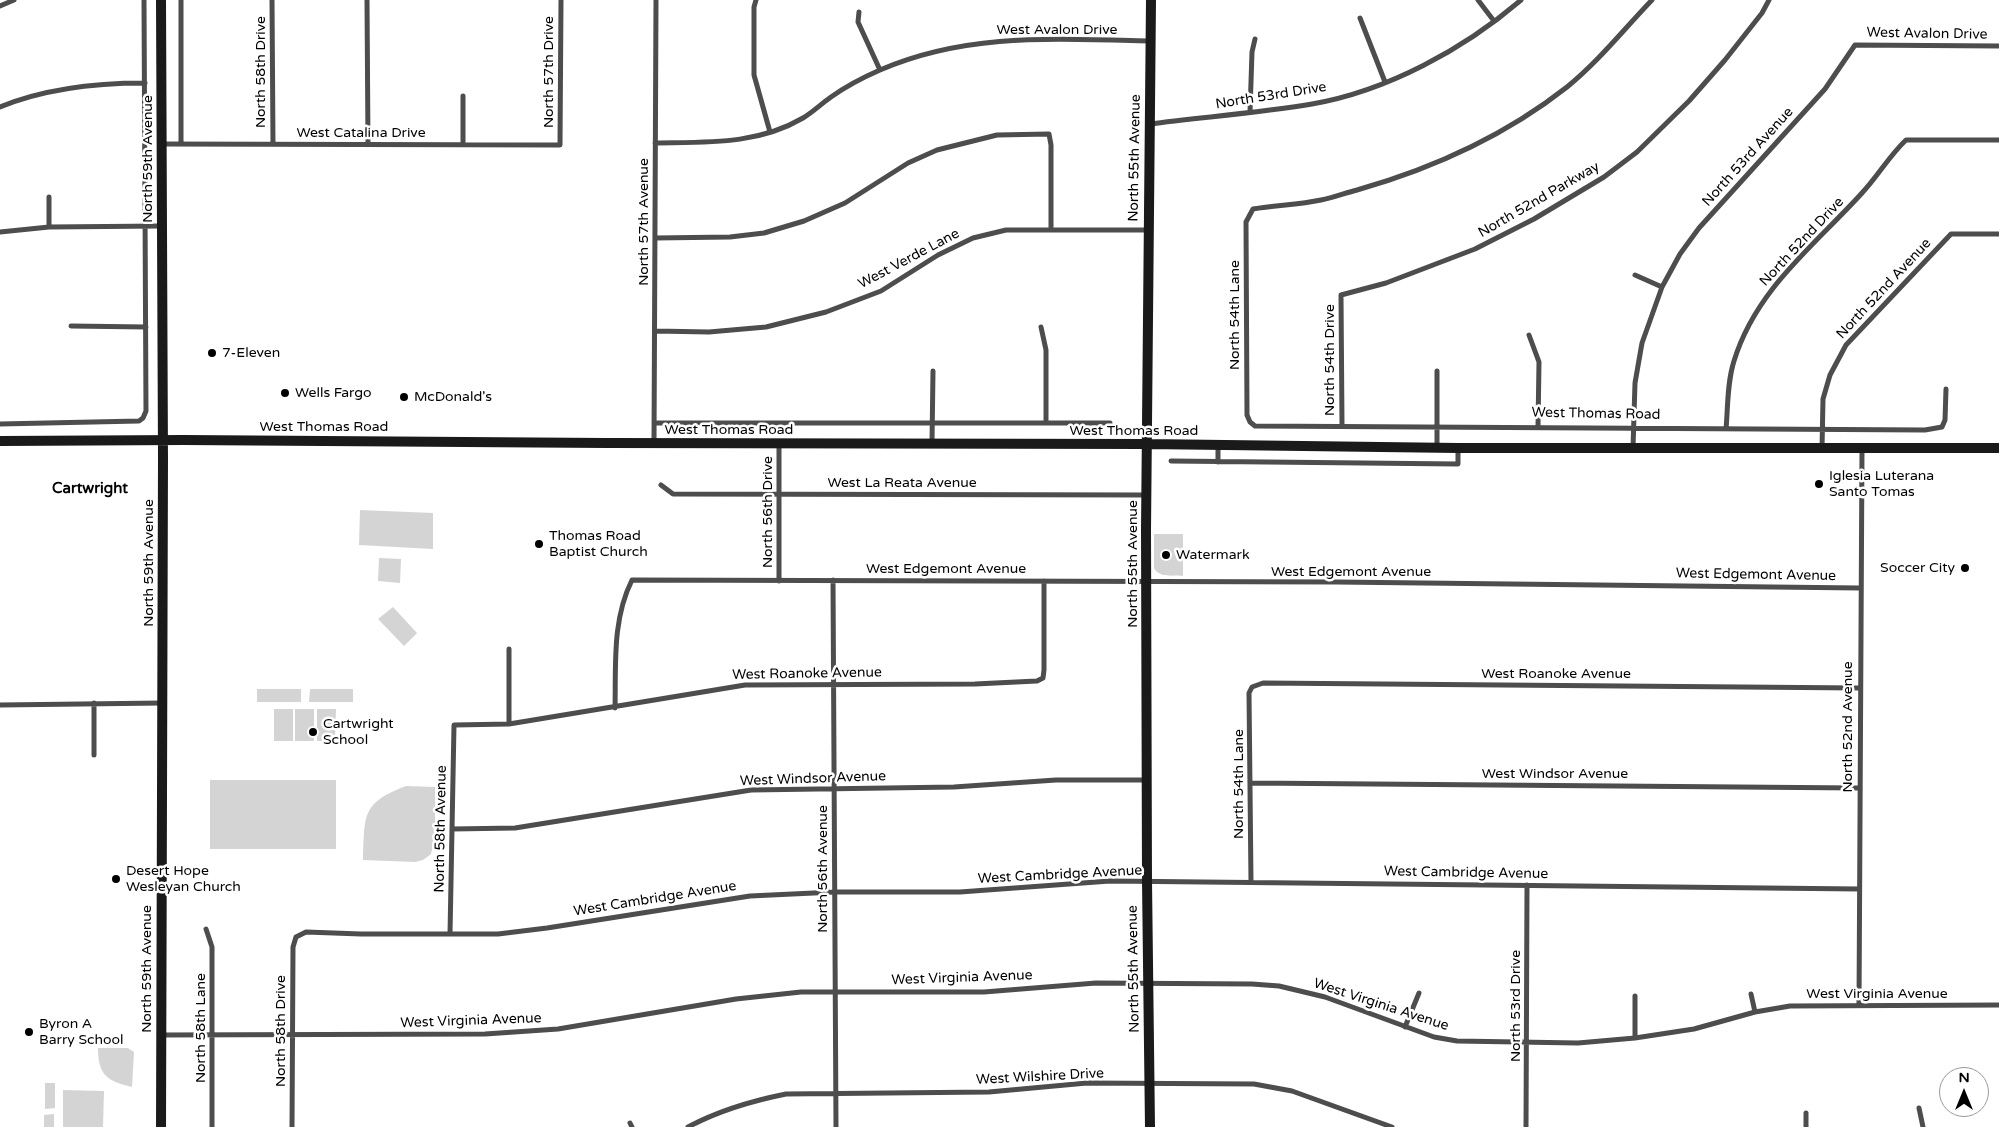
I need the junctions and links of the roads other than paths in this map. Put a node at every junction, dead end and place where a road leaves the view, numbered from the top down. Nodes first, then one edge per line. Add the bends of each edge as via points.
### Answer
1 (14, 0) edge
2 (144, 0) edge
3 (161, 0) edge
4 (181, 0) edge
5 (272, 0) edge
6 (367, 0) edge
7 (561, 0) edge
8 (656, 0) edge
9 (756, 0) edge
10 (1150, 0) edge
11 (1478, 0) edge
12 (1521, 0) edge
13 (1652, 0) edge
14 (1769, 0) edge
15 (0, 6) edge
16 (859, 12) dead end
17 (1360, 18) dead end
18 (1494, 21) junction
19 (1255, 39) dead end
20 (1150, 42) junction
21 (1855, 45) joint
22 (1999, 46) edge
23 (880, 70) junction
24 (1385, 82) junction
25 (145, 83) junction
26 (463, 96) dead end
27 (0, 107) edge
28 (1250, 112) junction
29 (1148, 124) junction
30 (770, 132) junction
31 (1999, 140) edge
32 (655, 143) junction
33 (162, 144) junction
34 (181, 144) junction
35 (273, 144) junction
36 (368, 145) junction
37 (463, 145) junction
38 (560, 145) joint
39 (49, 197) dead end
40 (146, 226) junction
41 (162, 226) junction
42 (49, 227) junction
43 (1051, 230) junction
44 (1148, 230) junction
45 (0, 232) edge
46 (1999, 234) edge
47 (655, 238) junction
48 (1635, 275) dead end
49 (1662, 287) junction
50 (1341, 295) joint
51 (71, 326) dead end
52 (146, 327) junction
53 (1041, 327) dead end
54 (655, 331) junction
55 (1529, 335) dead end
56 (933, 371) dead end
57 (1437, 371) dead end
58 (1946, 389) dead end
59 (1250, 422) joint
60 (654, 423) junction
61 (932, 423) junction
62 (1046, 423) junction
63 (1110, 423) dead end
64 (0, 424) edge
65 (1342, 425) junction
66 (1437, 426) junction
67 (1538, 427) junction
68 (1633, 429) junction
69 (1726, 429) junction
70 (1822, 430) junction
71 (163, 440) junction
72 (0, 442) edge
73 (654, 443) junction
74 (932, 443) junction
75 (779, 444) junction
76 (1147, 444) junction
77 (1218, 445) junction
78 (1437, 448) junction
79 (1458, 448) junction
80 (1999, 448) edge
81 (1633, 449) junction
82 (1822, 449) junction
83 (1862, 449) junction
84 (1171, 461) dead end
85 (1218, 462) junction
86 (660, 485) dead end
87 (780, 494) junction
88 (1147, 496) junction
89 (833, 580) junction
90 (780, 581) junction
91 (1044, 581) junction
92 (1146, 581) junction
93 (1860, 588) junction
94 (509, 649) dead end
95 (834, 683) junction
96 (1252, 687) joint
97 (1860, 688) junction
98 (94, 703) junction
99 (162, 703) junction
100 (0, 705) edge
101 (615, 708) junction
102 (509, 724) junction
103 (454, 725) joint
104 (94, 755) dead end
105 (1148, 780) junction
106 (1251, 783) junction
107 (834, 788) junction
108 (1859, 788) junction
109 (452, 829) junction
110 (1147, 881) junction
111 (1251, 882) junction
112 (1527, 885) junction
113 (1859, 889) junction
114 (835, 892) junction
115 (206, 929) dead end
116 (450, 934) junction
117 (296, 937) joint
118 (1149, 982) junction
119 (835, 992) junction
120 (1419, 993) dead end
121 (1751, 994) dead end
122 (1634, 996) dead end
123 (1859, 1004) junction
124 (1999, 1005) edge
125 (1755, 1012) junction
126 (1405, 1027) junction
127 (292, 1034) junction
128 (161, 1035) junction
129 (212, 1035) junction
130 (1635, 1038) junction
131 (1527, 1042) junction
132 (1150, 1084) junction
133 (836, 1094) junction
134 (1919, 1108) dead end
135 (1806, 1113) dead end
136 (161, 1127) edge
137 (212, 1127) edge
138 (292, 1127) edge
139 (688, 1127) edge
140 (836, 1127) edge
141 (1150, 1127) edge
142 (1392, 1127) edge
143 (1526, 1127) edge
144 (1806, 1127) edge
145 (1923, 1127) edge

1 - 15 street
2 - 25 street, North 59th Avenue
3 - 33 main road, North 59th Avenue
4 - 34 street
5 - 35 street, North 58th Drive
6 - 36 street
7 - 38 street, North 57th Drive
8 - 32 street, North 57th Avenue
9 - 30 street via 754,75
10 - 20 main road, North 55th Avenue
11 - 18 street
12 - 18 street, North 53rd Drive
13 - 59 street, North 54th Lane via 1568,86 1499,132 1392,180 1321,200 1253,209 1246,222 1247,414
14 - 50 street, North 52nd Parkway via 1726,60 1689,101 1637,152 1604,177 1534,219 1475,249 1386,283
16 - 23 street via 858,22
17 - 24 street
18 - 24 street, North 53rd Drive via 1459,46
19 - 28 street
20 - 23 street, West Avalon Drive via 1026,39 990,42 958,46
20 - 29 main road, North 55th Avenue
21 - 22 street, West Avalon Drive
21 - 49 street, North 53rd Avenue via 1825,89 1699,228
23 - 30 street, West Avalon Drive via 833,96 803,118
24 - 28 street, North 53rd Drive via 1313,104
25 - 27 street via 102,83 40,94
25 - 40 street, North 59th Avenue
26 - 37 street
28 - 29 street, North 53rd Drive
29 - 44 main road, North 55th Avenue
30 - 32 street, West Avalon Drive via 742,140
31 - 69 street, North 52nd Drive via 1906,140 1863,192 1776,282 1752,320 1734,362
32 - 47 street, North 57th Avenue
33 - 34 street, West Catalina Drive
33 - 41 main road, North 59th Avenue
34 - 35 street, West Catalina Drive
35 - 36 street, West Catalina Drive
36 - 37 street, West Catalina Drive
37 - 38 street, West Catalina Drive
39 - 42 street
40 - 41 street
40 - 42 street
40 - 52 street, North 59th Avenue
41 - 71 main road, North 59th Avenue
42 - 45 street
43 - 44 street, West Verde Lane
43 - 47 street via 1052,146 1049,134 996,135 937,150 908,163 845,203 804,221 764,233 730,237
43 - 54 street, West Verde Lane via 1006,230 973,238 938,255 881,291 826,312 775,325 709,332
44 - 76 main road, North 55th Avenue
46 - 70 street, North 52nd Avenue via 1951,234 1846,345 1830,375 1823,399
47 - 54 street, North 57th Avenue
48 - 49 street
49 - 68 street, North 53rd Avenue via 1642,344 1634,383
50 - 65 street, North 54th Drive
51 - 52 street
52 - 64 street, North 59th Avenue via 146,411 139,421
53 - 62 street via 1046,350
54 - 60 street, North 57th Avenue
55 - 67 street via 1539,362
56 - 61 street
57 - 66 street
58 - 70 street, West Thomas Road via 1942,427 1924,430
59 - 65 street, West Thomas Road via 1256,426
60 - 61 street, West Thomas Road
60 - 73 street, North 57th Avenue
61 - 62 street, West Thomas Road
61 - 74 street
62 - 63 street, West Thomas Road
65 - 66 street, West Thomas Road
66 - 67 street, West Thomas Road
66 - 78 street
67 - 68 street, West Thomas Road
68 - 69 street, West Thomas Road
68 - 81 street, North 53rd Avenue
69 - 70 street, West Thomas Road
70 - 82 street, North 52nd Avenue
71 - 72 main road, West Thomas Road
71 - 73 main road, West Thomas Road
71 - 99 main road, North 59th Avenue
73 - 75 main road, West Thomas Road
74 - 75 main road, West Thomas Road
74 - 76 main road, West Thomas Road
75 - 87 street, North 56th Drive
76 - 77 main road, West Thomas Road
76 - 88 main road, North 55th Avenue
77 - 78 main road, West Thomas Road
77 - 85 street
78 - 79 main road, West Thomas Road
79 - 81 main road, West Thomas Road
79 - 85 street via 1458,464
80 - 83 main road, West Thomas Road
81 - 82 main road, West Thomas Road
82 - 83 main road, West Thomas Road
83 - 93 street, North 52nd Avenue
84 - 85 street
86 - 87 street, West La Reata Avenue via 673,494
87 - 88 street, West La Reata Avenue
87 - 90 street, North 56th Drive
88 - 92 main road, North 55th Avenue
89 - 90 street, West Edgemont Avenue
89 - 91 street, West Edgemont Avenue
89 - 95 street, North 56th Avenue
90 - 101 street, West Edgemont Avenue via 632,580 624,596 616,632
91 - 92 street, West Edgemont Avenue
91 - 95 street, West Roanoke Avenue via 1043,678 1037,681
92 - 93 street, West Edgemont Avenue
92 - 105 main road, North 55th Avenue
93 - 97 street, North 52nd Avenue
94 - 102 street
95 - 101 street, West Roanoke Avenue via 745,684
95 - 107 street, North 56th Avenue
96 - 97 street, West Roanoke Avenue via 1263,683
96 - 106 street, North 54th Lane via 1249,693
97 - 108 street, North 52nd Avenue
98 - 99 street
98 - 100 street
98 - 104 street
99 - 128 main road, North 59th Avenue
101 - 102 street, West Roanoke Avenue
102 - 103 street, West Roanoke Avenue
103 - 109 street, North 58th Avenue
105 - 107 street, West Windsor Avenue
105 - 110 main road, North 55th Avenue
106 - 108 street, West Windsor Avenue
106 - 111 street, North 54th Lane
107 - 109 street, West Windsor Avenue via 751,790 515,828
107 - 114 street, North 56th Avenue
108 - 113 street, North 52nd Avenue
109 - 116 street, North 58th Avenue
110 - 111 street, West Cambridge Avenue
110 - 114 street, West Cambridge Avenue via 1068,883 960,892
110 - 118 main road, North 55th Avenue
111 - 112 street, West Cambridge Avenue
112 - 113 street, West Cambridge Avenue
112 - 131 street, North 53rd Drive
113 - 123 street, North 52nd Avenue
114 - 116 street, West Cambridge Avenue via 750,896 547,928 498,934
114 - 119 street, North 56th Avenue
115 - 129 street, North 58th Lane via 212,947
116 - 117 street, West Cambridge Avenue via 306,932
117 - 127 street, North 58th Drive via 293,947
118 - 119 street, West Virginia Avenue via 1064,984 984,992
118 - 126 street, West Virginia Avenue via 1279,986 1325,997
118 - 132 main road, North 55th Avenue
119 - 127 street, West Virginia Avenue via 754,997 558,1029 485,1034
119 - 133 street, North 56th Avenue
120 - 126 street
121 - 125 street
122 - 130 street
123 - 124 street, West Virginia Avenue
123 - 125 street, West Virginia Avenue via 1790,1006
125 - 130 street, West Virginia Avenue via 1694,1029
126 - 131 street, West Virginia Avenue via 1457,1041
127 - 129 street, West Virginia Avenue
127 - 138 street, North 58th Drive
128 - 129 street, West Virginia Avenue
128 - 136 main road, North 59th Avenue
129 - 137 street, North 58th Lane
130 - 131 street, West Virginia Avenue via 1578,1043
131 - 143 street, North 53rd Drive
132 - 133 street, West Wilshire Drive via 1087,1083 1008,1091
132 - 141 main road, North 55th Avenue
132 - 142 street, West Wilshire Drive via 1254,1084 1292,1091
133 - 139 street, West Wilshire Drive via 786,1094 755,1100 730,1107
133 - 140 street, North 56th Avenue
134 - 145 street
135 - 144 street

